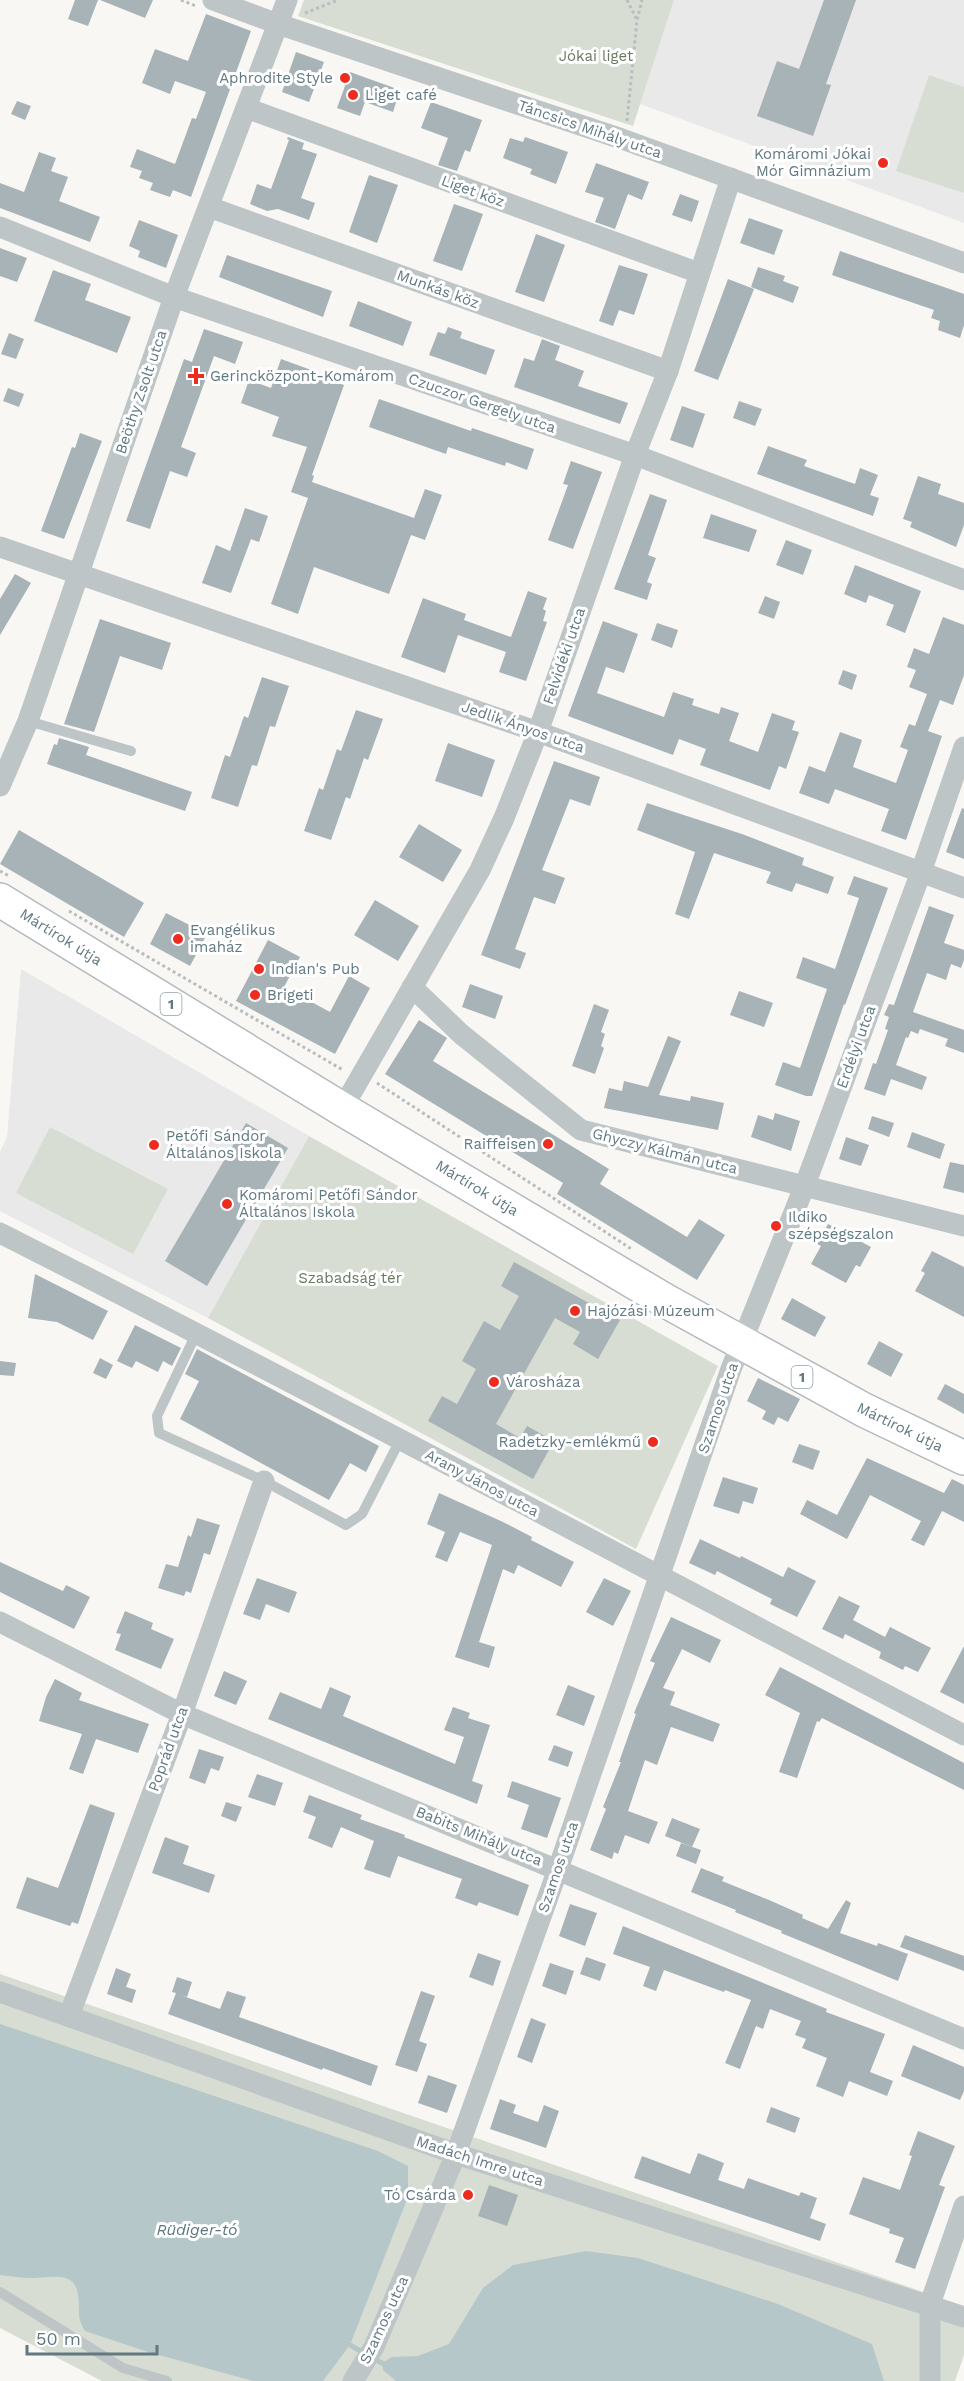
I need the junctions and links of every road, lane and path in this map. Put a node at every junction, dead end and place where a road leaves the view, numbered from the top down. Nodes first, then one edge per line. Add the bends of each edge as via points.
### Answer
1 (213, 0) edge
2 (288, 0) edge
3 (627, 0) edge
4 (642, 0) edge
5 (637, 20) junction
6 (278, 24) junction
7 (246, 108) junction
8 (626, 129) dead end
9 (731, 178) junction
10 (208, 207) junction
11 (0, 228) edge
12 (964, 263) edge
13 (699, 273) junction
14 (174, 297) junction
15 (668, 371) junction
16 (635, 455) junction
17 (0, 547) edge
18 (79, 573) junction
19 (964, 580) edge
20 (28, 721) junction
21 (538, 732) junction
22 (964, 747) edge
23 (131, 751) dead end
24 (0, 786) edge
25 (0, 870) edge
26 (921, 872) junction
27 (964, 888) edge
28 (8, 890) edge
29 (66, 909) dead end
30 (412, 987) junction
31 (359, 1079) junction
32 (342, 1109) junction
33 (805, 1185) junction
34 (964, 1226) edge
35 (0, 1233) edge
36 (640, 1255) dead end
37 (197, 1332) junction
38 (741, 1344) junction
39 (400, 1440) junction
40 (964, 1458) edge
41 (264, 1481) junction
42 (660, 1577) junction
43 (0, 1622) edge
44 (182, 1714) junction
45 (964, 1735) edge
46 (558, 1869) junction
47 (0, 1992) edge
48 (69, 2016) junction
49 (964, 2039) edge
50 (456, 2154) junction
51 (964, 2205) edge
52 (0, 2292) edge
53 (930, 2304) junction
54 (964, 2317) edge
55 (167, 2381) edge
56 (353, 2381) edge
57 (930, 2381) edge

1 - 6 street, Táncsics Mihály utca
2 - 6 street, Beöthy Zsolt utca
3 - 5 path
4 - 5 path
5 - 8 path
6 - 7 street, Beöthy Zsolt utca
6 - 9 street, Táncsics Mihály utca
7 - 10 street, Beöthy Zsolt utca
7 - 13 street, Liget köz
9 - 12 street, Táncsics Mihály utca
9 - 13 street, Felvidéki utca
10 - 14 street, Beöthy Zsolt utca
10 - 15 street, Munkás köz
11 - 14 street, Czuczor Gergely utca
13 - 15 street, Felvidéki utca
14 - 16 street, Czuczor Gergely utca
14 - 18 street, Beöthy Zsolt utca
15 - 16 street, Felvidéki utca
16 - 19 street, Czuczor Gergely utca
16 - 21 street, Felvidéki utca
17 - 18 street, Jedlik Ányos utca
18 - 20 street, Beöthy Zsolt utca
18 - 21 street, Jedlik Ányos utca
20 - 23 lane
20 - 24 street, Beöthy Zsolt utca
21 - 26 street, Jedlik Ányos utca
21 - 30 street, Felvidéki utca via 480,870
22 - 26 street, Erdélyi utca
25 - 28 path
26 - 27 street, Jedlik Ányos utca
26 - 33 street, Erdélyi utca
28 - 32 main road, Mártírok útja / 1
29 - 31 path
30 - 31 street, Felvidéki utca
30 - 33 street, Ghyczy Kálmán utca via 461,1034 582,1130
31 - 32 street, Felvidéki utca
31 - 36 path via 372,1080
32 - 38 main road, Mártírok útja / 1
33 - 34 street, Ghyczy Kálmán utca
33 - 38 street, Erdélyi utca
35 - 37 street, Arany János utca
37 - 39 street, Arany János utca
37 - 41 lane via 157,1416 159,1433
38 - 40 main road, Mártírok útja / 1
38 - 42 street, Szamos utca
39 - 41 lane via 362,1514 346,1525
39 - 42 street, Arany János utca
41 - 44 street, Poprád utca
42 - 45 street, Arany János utca
42 - 46 street, Szamos utca
43 - 44 street, Babits Mihály utca
44 - 46 street, Babits Mihály utca
44 - 48 street, Poprád utca
46 - 49 street, Babits Mihály utca
46 - 50 street, Szamos utca
47 - 48 street, Madách Imre utca
48 - 50 street, Madách Imre utca
50 - 53 street, Madách Imre utca
50 - 56 street, Szamos utca via 370,2355
51 - 53 street
52 - 55 lane via 123,2368
53 - 54 street, Madách Imre utca
53 - 57 street

